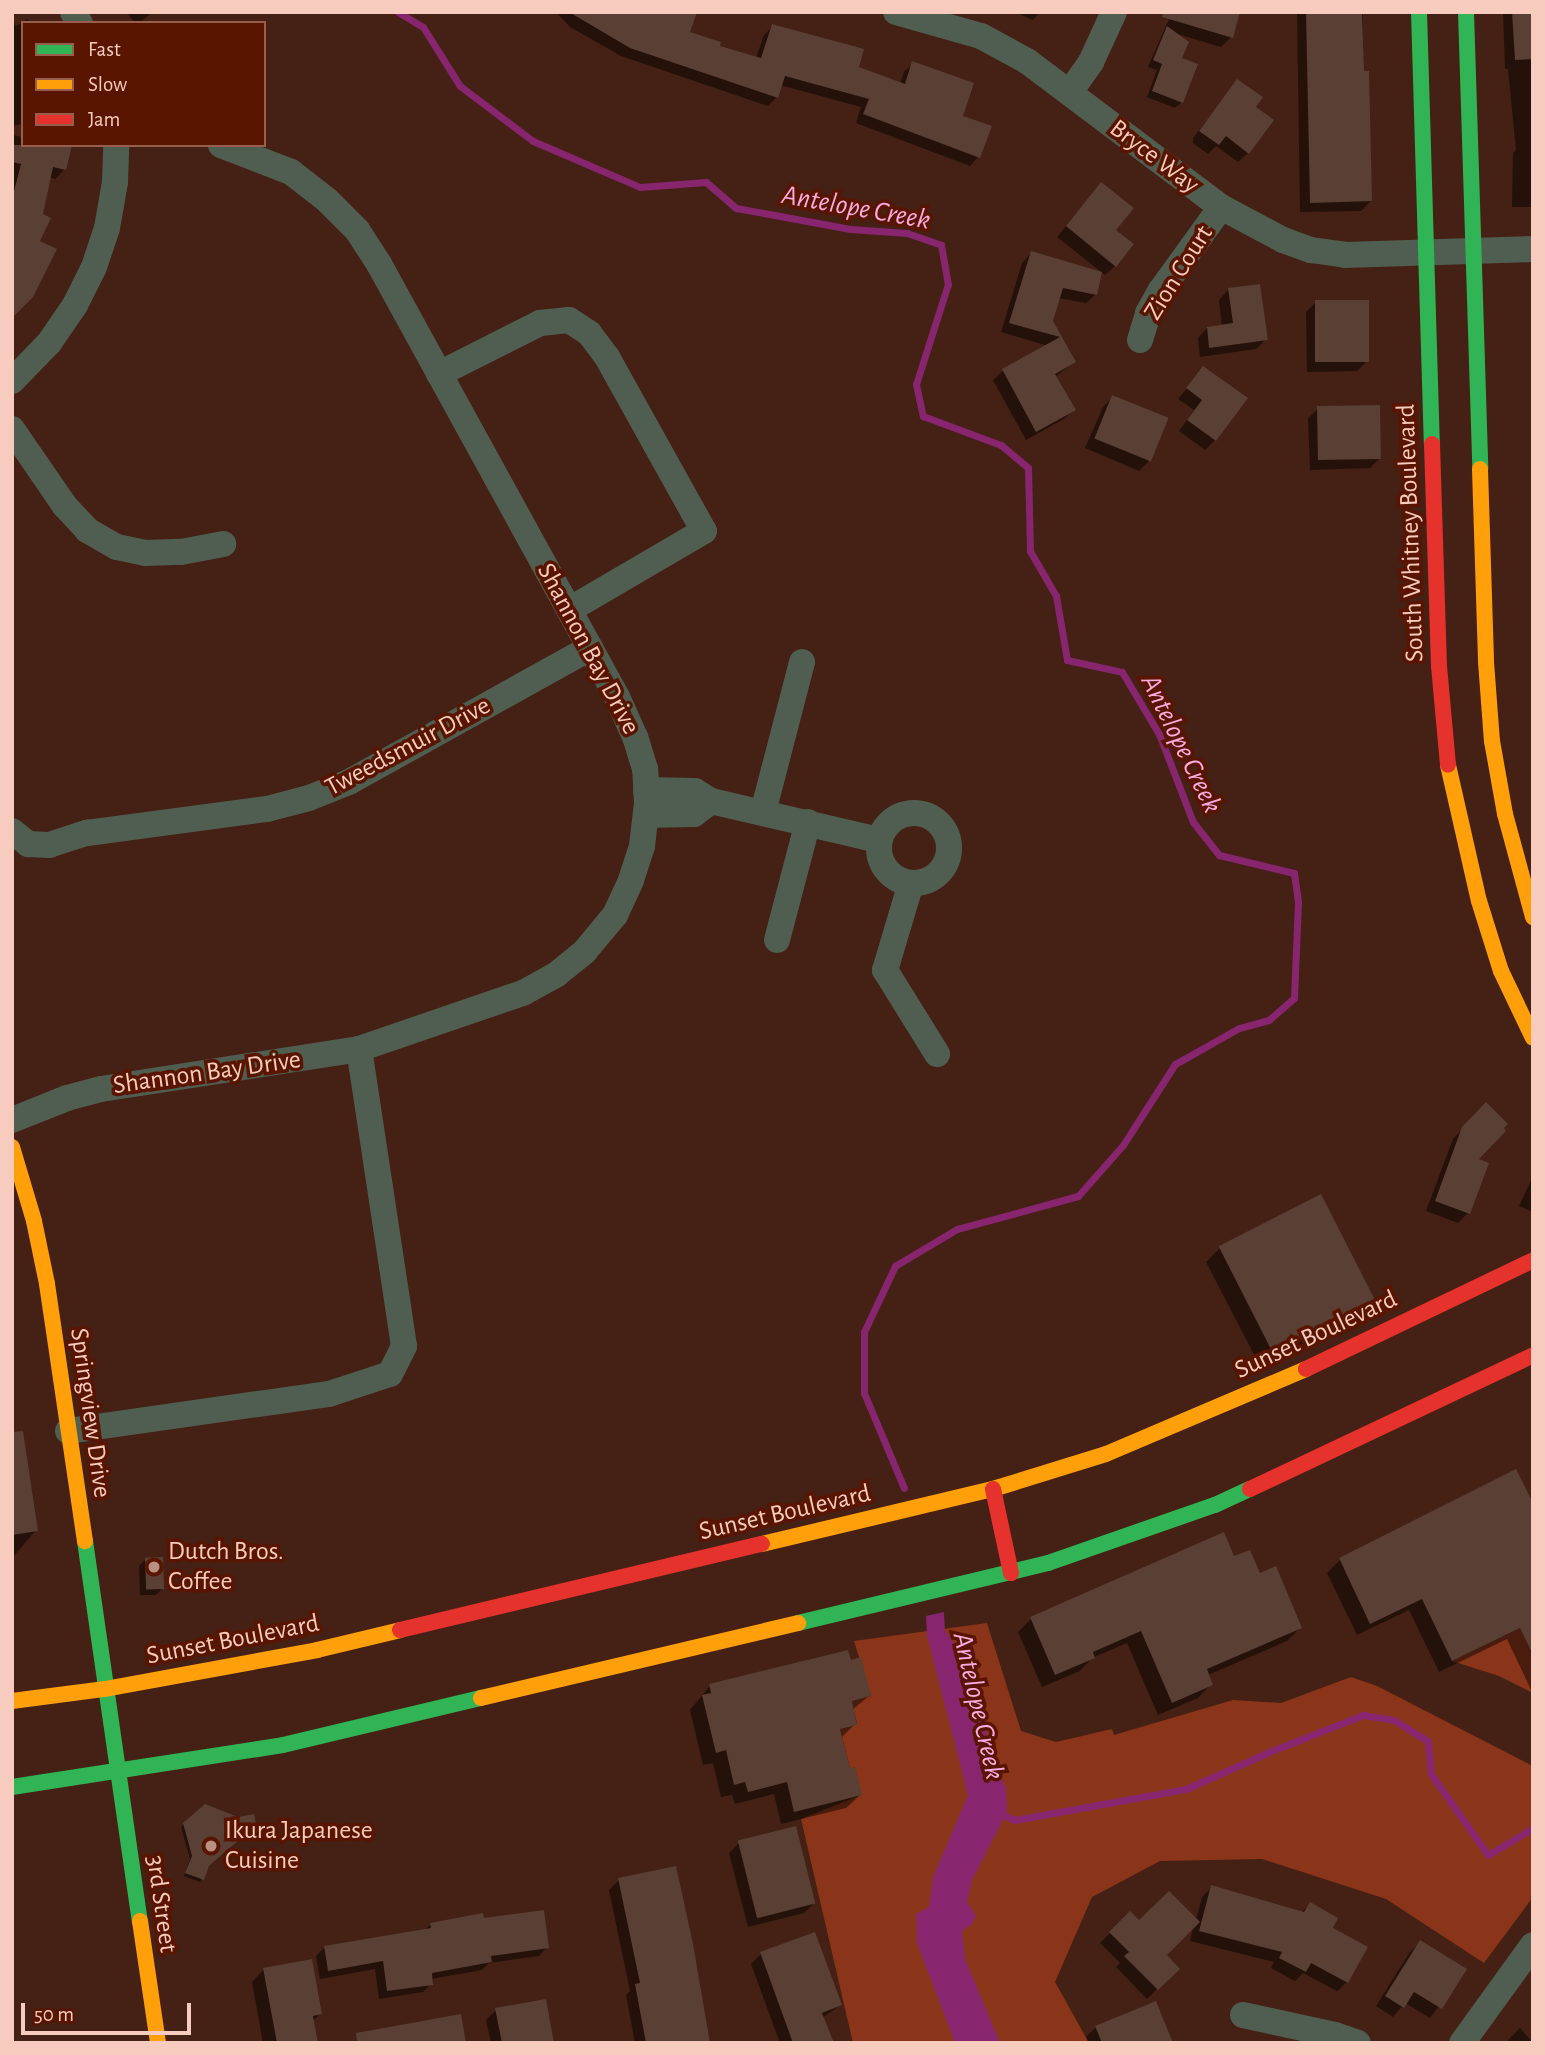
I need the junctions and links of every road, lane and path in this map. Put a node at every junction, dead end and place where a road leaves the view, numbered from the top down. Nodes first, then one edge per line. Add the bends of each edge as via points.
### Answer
1 (896, 12) edge
2 (1114, 12) edge
3 (1419, 12) edge
4 (1466, 12) edge
5 (1070, 92) junction
6 (116, 147) edge
7 (226, 147) edge
8 (1221, 207) junction
9 (1533, 249) edge
10 (1474, 251) junction
11 (1426, 254) junction
12 (1140, 340) dead end
13 (439, 374) junction
14 (12, 381) edge
15 (12, 429) edge
16 (223, 544) dead end
17 (569, 610) junction
18 (590, 648) junction
19 (802, 662) dead end
20 (646, 802) junction
21 (763, 811) junction
22 (808, 822) junction
23 (12, 831) edge
24 (879, 840) junction
25 (911, 883) junction
26 (1533, 918) edge
27 (777, 940) dead end
28 (1533, 1038) edge
29 (359, 1049) junction
30 (937, 1054) dead end
31 (12, 1120) edge
32 (12, 1147) edge
33 (1533, 1260) edge
34 (1533, 1354) edge
35 (68, 1431) junction
36 (993, 1489) junction
37 (1011, 1573) junction
38 (105, 1689) junction
39 (12, 1702) edge
40 (117, 1772) junction
41 (12, 1787) edge
42 (1533, 1945) edge
43 (1243, 2015) dead end
44 (158, 2043) edge
45 (1358, 2043) edge
46 (1462, 2043) edge

1 - 5 street, Bryce Way via 981,36
2 - 5 street via 1091,62
3 - 11 main road, South Whitney Boulevard
4 - 10 main road
5 - 8 street, Bryce Way
6 - 14 street via 107,228 93,267 50,343
7 - 13 street, Shannon Bay Drive via 291,172 357,230
8 - 11 street, Bryce Way via 1252,226 1311,250 1345,255
8 - 12 street, Zion Court via 1161,289
9 - 10 street, Bryce Way
10 - 11 street, Bryce Way
10 - 26 main road via 1492,741 1505,814
11 - 28 main road, South Whitney Boulevard via 1445,748 1479,901 1501,971
13 - 17 street, Shannon Bay Drive
13 - 17 street via 540,323 569,320 589,333 607,357 704,531
15 - 16 street via 65,506 88,530 117,547 145,553
17 - 18 street, Shannon Bay Drive
18 - 20 street, Shannon Bay Drive via 635,737 645,769
18 - 23 street, Tweedsmuir Drive via 349,782 309,798 267,809 87,833 49,845 27,844
19 - 21 street
20 - 21 street via 694,814 711,801
20 - 29 street, Shannon Bay Drive via 642,846 631,880 615,915 585,951 558,974 492,1006
21 - 22 street
22 - 24 street
22 - 27 street
24 - 25 street via 883,867 892,877
24 - 25 street via 895,818 909,813 935,819 944,830 949,843 942,869 932,879
25 - 30 street via 885,970
29 - 31 street, Shannon Bay Drive via 101,1088
29 - 35 street via 404,1346 390,1374 329,1394
32 - 35 main road, Springview Drive via 34,1221
33 - 36 main road, Sunset Boulevard via 1182,1423 1106,1454
34 - 37 main road via 1215,1505
35 - 38 main road, Springview Drive
36 - 37 main road
36 - 38 main road, Sunset Boulevard via 317,1650
37 - 40 main road via 357,1729
38 - 39 main road, Sunset Boulevard
38 - 40 main road, Springview Drive
40 - 41 main road
40 - 44 main road, 3rd Street
42 - 46 street
43 - 45 street

